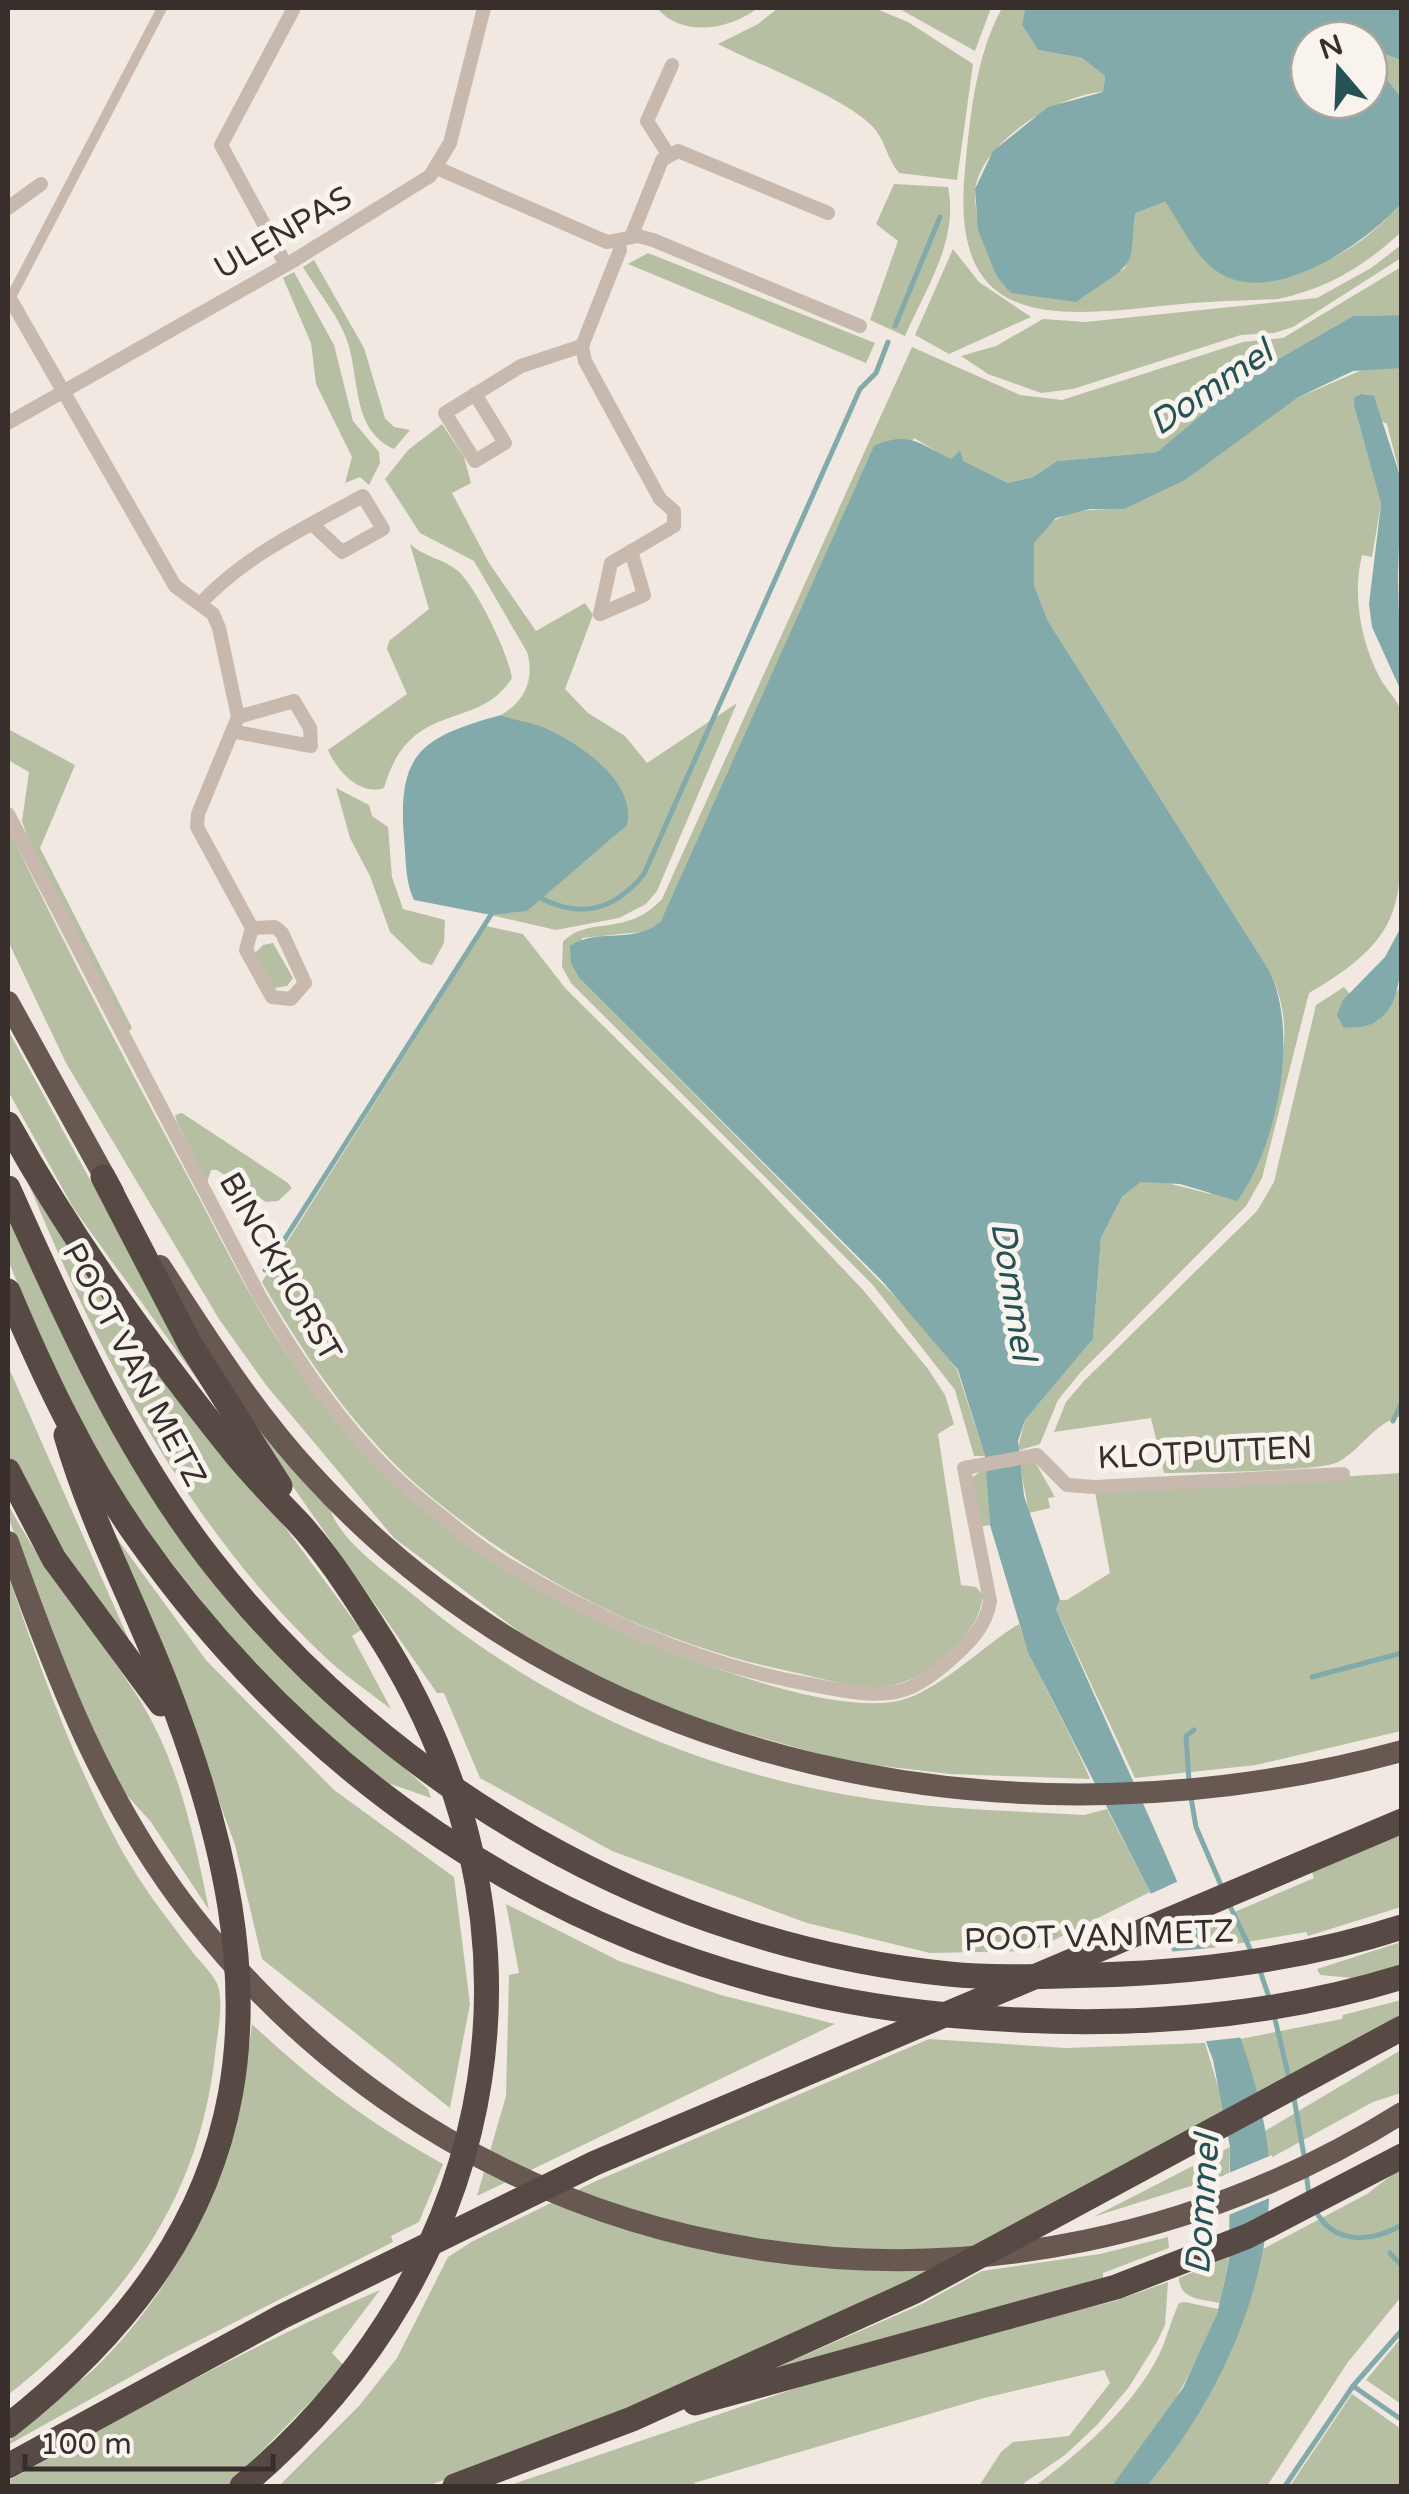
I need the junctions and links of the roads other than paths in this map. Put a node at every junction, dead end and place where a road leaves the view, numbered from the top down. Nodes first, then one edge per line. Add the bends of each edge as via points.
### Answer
1 (162, 8) edge
2 (294, 8) edge
3 (484, 8) edge
4 (672, 65) dead end
5 (668, 154) junction
6 (437, 168) junction
7 (41, 184) dead end
8 (8, 208) edge
9 (828, 213) dead end
10 (625, 238) junction
11 (286, 265) junction
12 (9, 297) edge
13 (860, 326) dead end
14 (582, 346) junction
15 (63, 392) junction
16 (475, 394) junction
17 (8, 423) edge
18 (312, 524) junction
19 (631, 552) dead end
20 (200, 604) junction
21 (237, 724) junction
22 (8, 814) edge
23 (252, 928) junction
24 (8, 1002) edge
25 (8, 1124) edge
26 (103, 1177) junction
27 (8, 1188) edge
28 (8, 1291) edge
29 (57, 1401) junction
30 (970, 1467) joint
31 (8, 1471) edge
32 (1343, 1474) dead end
33 (298, 1522) junction
34 (8, 1542) edge
35 (1402, 1752) edge
36 (190, 1756) junction
37 (1402, 1805) edge
38 (1402, 1821) edge
39 (1303, 1863) junction
40 (1402, 1928) edge
41 (1402, 1978) edge
42 (1402, 2028) edge
43 (1402, 2113) edge
44 (1402, 2156) edge
45 (632, 2419) junction
46 (8, 2426) edge
47 (8, 2466) edge
48 (242, 2486) edge
49 (455, 2486) edge

1 - 12 street
2 - 11 street via 221,145
3 - 6 street via 450,142
4 - 5 street via 648,121
5 - 9 street via 682,151
5 - 10 street
6 - 10 street via 608,242
6 - 11 street, ULENPAS via 420,185
7 - 8 street
10 - 13 street via 653,240
10 - 14 street
11 - 15 street, ULENPAS
12 - 15 street
14 - 16 street via 521,366
14 - 19 street via 584,361 660,499 674,511 674,526
15 - 17 street, ULENPAS
15 - 20 street via 175,586
16 - 16 street via 505,443 475,462 445,412
18 - 18 street via 363,496 383,529 342,552
18 - 20 street via 239,569
20 - 21 street via 219,628
21 - 21 street via 311,746 310,728 294,701
21 - 23 street via 197,827
22 - 30 street, BINCKHORST via 299,1364 420,1499 506,1564 631,1631 717,1663 856,1692 899,1692 941,1668 972,1640 988,1614
23 - 23 street via 282,933 305,983 291,999 272,997 246,950
24 - 26 highway, POOT VAN METZ
25 - 33 highway via 125,1310 236,1455
26 - 33 highway via 190,1344
26 - 35 highway, POOT VAN METZ via 270,1427 366,1529 483,1623 602,1693 774,1756 896,1782 1068,1794 1261,1779
27 - 40 highway, POOT VAN METZ via 126,1432 210,1559 309,1671 424,1767 594,1870 741,1930 925,1971 1058,1976 1198,1970 1307,1953
28 - 29 highway
29 - 36 highway via 84,1498
29 - 41 highway via 132,1530 223,1646 320,1743 444,1839 640,1944 782,1989 910,2014 1072,2025 1206,2016
30 - 32 street, KLOTPUTTEN via 1037,1455 1067,1486
31 - 36 highway via 54,1560 142,1674
33 - 48 highway via 372,1622 445,1758 481,1905 487,2018 474,2122 418,2270 354,2374
34 - 43 highway via 80,1732 183,1903 304,2034 394,2103 517,2174 702,2238 874,2262 957,2260 1048,2251 1200,2212 1318,2162
36 - 46 highway via 218,1839 236,1939 241,2024 226,2124 198,2202 147,2288 82,2362
37 - 39 highway
38 - 39 highway
39 - 47 highway via 595,2162 391,2262
42 - 45 highway via 915,2291
44 - 45 highway via 1223,2247 1116,2287
45 - 49 highway

